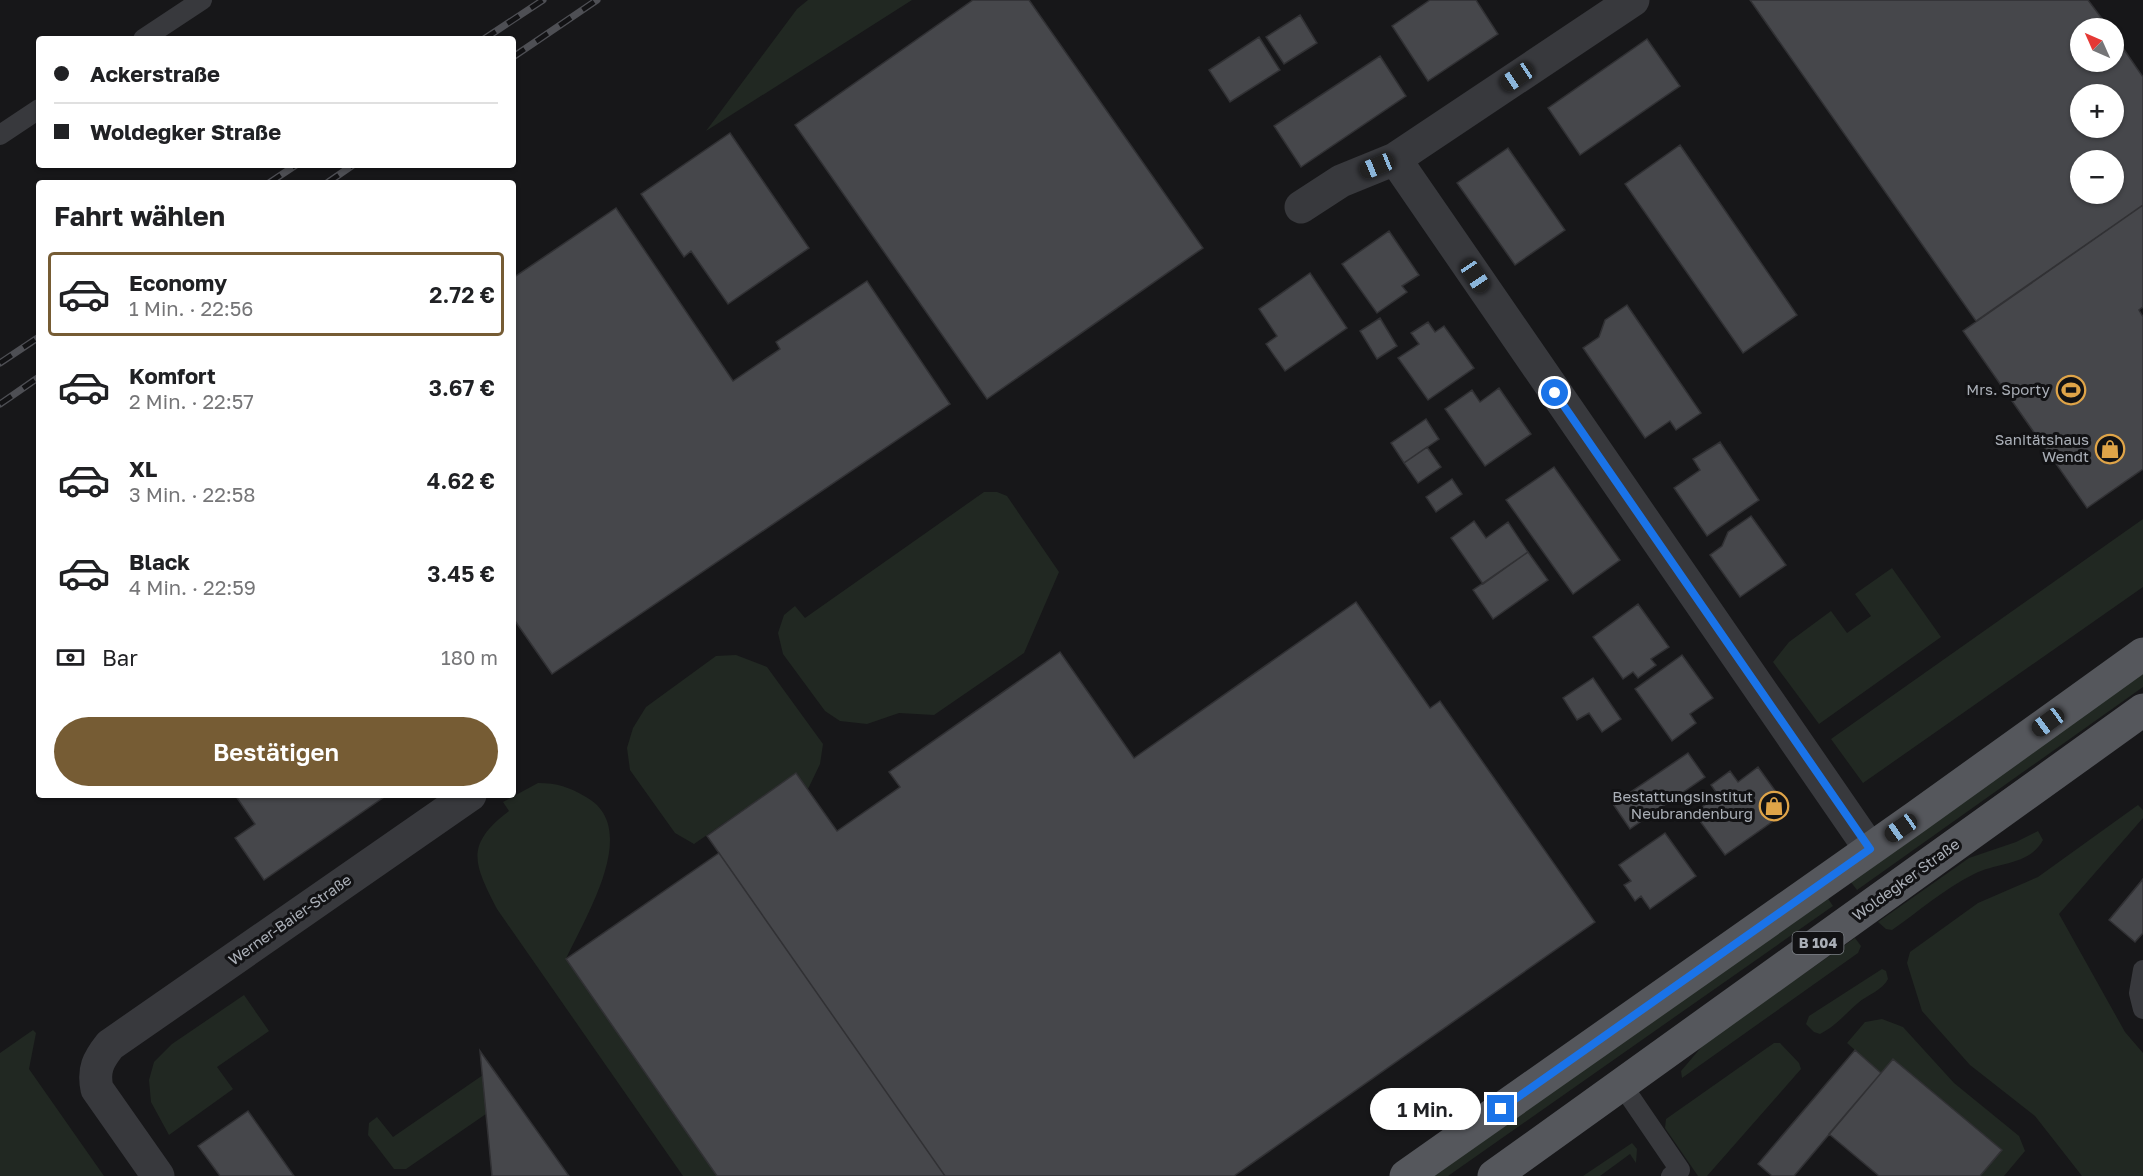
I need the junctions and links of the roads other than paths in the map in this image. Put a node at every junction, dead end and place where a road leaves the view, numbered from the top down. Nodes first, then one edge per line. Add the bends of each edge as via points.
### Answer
1 (202, 0) edge
2 (1633, 0) edge
3 (148, 36) edge
4 (36, 111) edge
5 (0, 135) edge
6 (1395, 159) junction
7 (1301, 207) dead end
8 (2143, 654) edge
9 (2143, 710) edge
10 (466, 798) edge
11 (1870, 849) junction
12 (2143, 970) edge
13 (2143, 1009) edge
14 (1622, 1086) junction
15 (158, 1176) edge
16 (1406, 1176) edge
17 (1494, 1176) edge
18 (1671, 1176) edge

1 - 3 lane
2 - 6 street
4 - 5 lane
6 - 7 street via 1341,181
6 - 11 street
8 - 11 main road
9 - 14 main road, Woldegker Straße / B 104
10 - 15 street, Werner-Baier-Straße via 110,1045 99,1059 94,1076 97,1089
11 - 16 main road
12 - 13 lane via 2139,993
14 - 17 main road, Woldegker Straße / B 104
14 - 18 lane via 1680,1170

